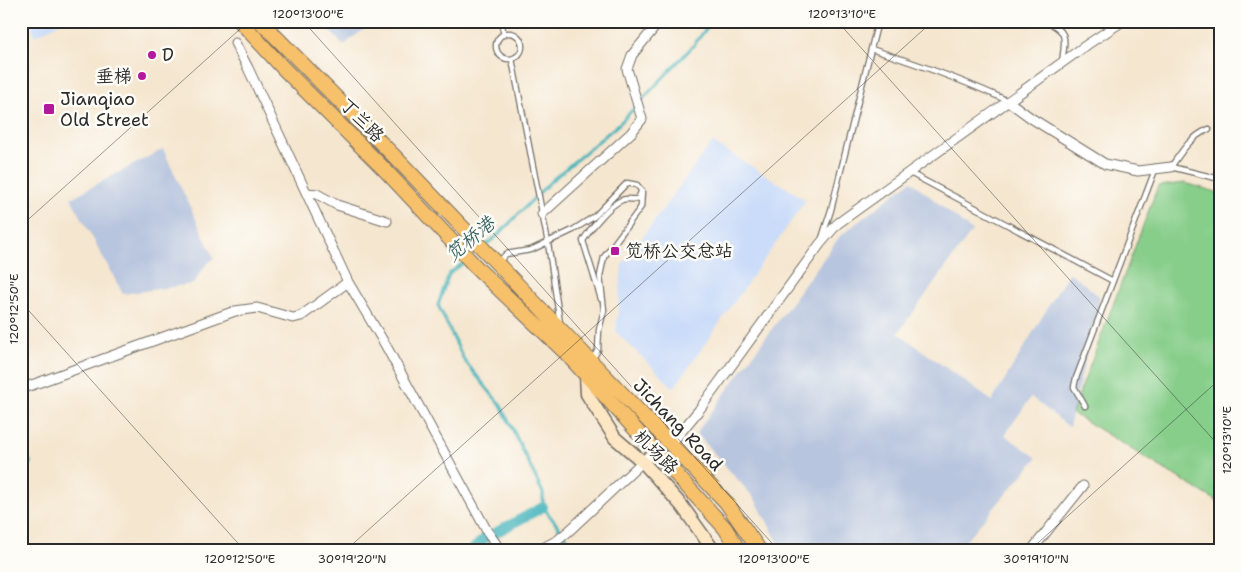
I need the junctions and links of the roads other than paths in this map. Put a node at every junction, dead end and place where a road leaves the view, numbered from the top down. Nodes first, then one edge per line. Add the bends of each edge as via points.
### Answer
1 (240, 21) edge
2 (260, 21) edge
3 (501, 21) edge
4 (660, 21) edge
5 (878, 21) edge
6 (1045, 21) edge
7 (1123, 21) edge
8 (504, 35) junction
9 (235, 43) dead end
10 (871, 49) junction
11 (512, 59) junction
12 (1062, 62) junction
13 (1008, 101) junction
14 (1209, 129) dead end
15 (1171, 167) junction
16 (1155, 169) junction
17 (909, 172) junction
18 (1220, 179) edge
19 (642, 191) junction
20 (306, 193) junction
21 (541, 210) junction
22 (387, 221) dead end
23 (548, 243) junction
24 (820, 244) junction
25 (493, 260) junction
26 (1112, 281) junction
27 (348, 282) junction
28 (604, 310) junction
29 (559, 338) junction
30 (589, 368) junction
31 (21, 390) edge
32 (1085, 406) dead end
33 (671, 444) junction
34 (655, 450) junction
35 (643, 462) junction
36 (1083, 486) dead end
37 (501, 551) edge
38 (537, 551) edge
39 (714, 551) edge
40 (739, 551) edge
41 (760, 551) edge
42 (1030, 551) edge

1 - 29 main road, 丁兰路 via 478,270
2 - 25 main road, 丁兰路
3 - 8 lane
4 - 21 street via 632,55 627,69 642,119 631,133
5 - 10 lane
6 - 12 lane via 1062,31 1065,37
7 - 12 street
8 - 11 lane via 498,41 498,53
8 - 11 lane via 512,34 522,42 520,54
9 - 20 street
10 - 13 lane via 921,64
10 - 24 lane
11 - 21 lane
12 - 13 street
13 - 16 street via 1105,164 1138,171
13 - 17 street
14 - 15 lane via 1188,142
15 - 16 street
15 - 18 lane
16 - 26 lane
17 - 24 street via 837,224
17 - 26 lane
19 - 23 lane via 637,184 627,183 595,216
19 - 28 lane via 641,207 604,257 600,276
19 - 28 lane via 638,199 625,198 617,202 583,241
20 - 22 street via 317,194 337,205
20 - 27 street
21 - 23 lane
23 - 25 lane
23 - 29 lane
24 - 33 street
25 - 29 main road
26 - 32 lane via 1074,387
27 - 31 street via 301,316 293,318 257,308 235,311
27 - 37 street
28 - 30 lane via 598,350
29 - 30 main road, Jichang Road
30 - 33 main road, Jichang Road
30 - 34 main road, 机场路
30 - 35 main road, 机场路 via 587,394 615,438
33 - 41 main road, Jichang Road via 726,502
34 - 35 street
34 - 40 main road, 机场路 via 725,528
35 - 38 street via 570,530
35 - 39 main road, 机场路 via 682,506
36 - 42 street

